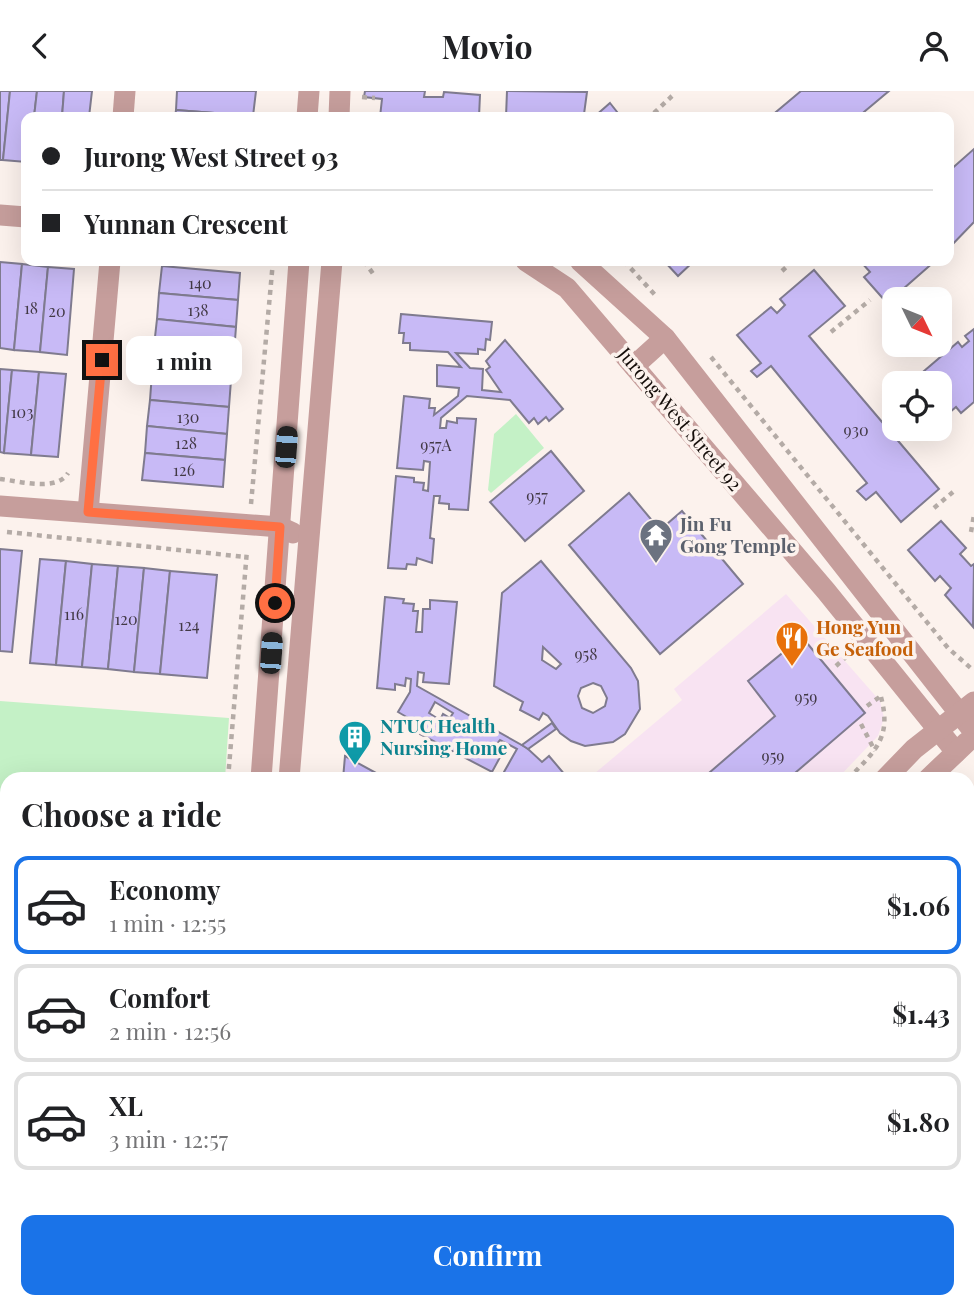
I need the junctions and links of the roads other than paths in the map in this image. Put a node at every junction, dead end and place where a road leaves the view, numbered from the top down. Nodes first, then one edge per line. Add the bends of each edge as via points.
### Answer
1 (125, 91) edge
2 (309, 91) edge
3 (340, 91) edge
4 (123, 112) edge
5 (307, 112) edge
6 (339, 112) edge
7 (0, 215) edge
8 (21, 217) edge
9 (110, 266) edge
10 (299, 266) edge
11 (332, 266) edge
12 (534, 266) edge
13 (586, 266) edge
14 (665, 338) junction
15 (634, 366) junction
16 (0, 506) edge
17 (88, 512) junction
18 (280, 527) junction
19 (308, 539) junction
20 (967, 708) edge
21 (939, 730) junction
22 (974, 734) edge
23 (956, 752) junction
24 (262, 772) edge
25 (290, 772) edge
26 (892, 772) edge
27 (935, 772) edge

1 - 4 street
2 - 5 street
3 - 6 street
7 - 8 street
9 - 17 street
10 - 18 street
11 - 19 street
12 - 15 street, Jurong West Street 92 via 568,288
13 - 14 street, Jurong West Street 92
14 - 15 street
14 - 20 street, Jurong West Street 92
15 - 21 street, Jurong West Street 92
16 - 17 street
17 - 18 street
18 - 19 street
18 - 24 street
19 - 25 street
20 - 21 street
20 - 22 street, Jurong West Street 92
21 - 23 street, Jurong West Street 92
21 - 26 street
22 - 23 street
23 - 27 street

